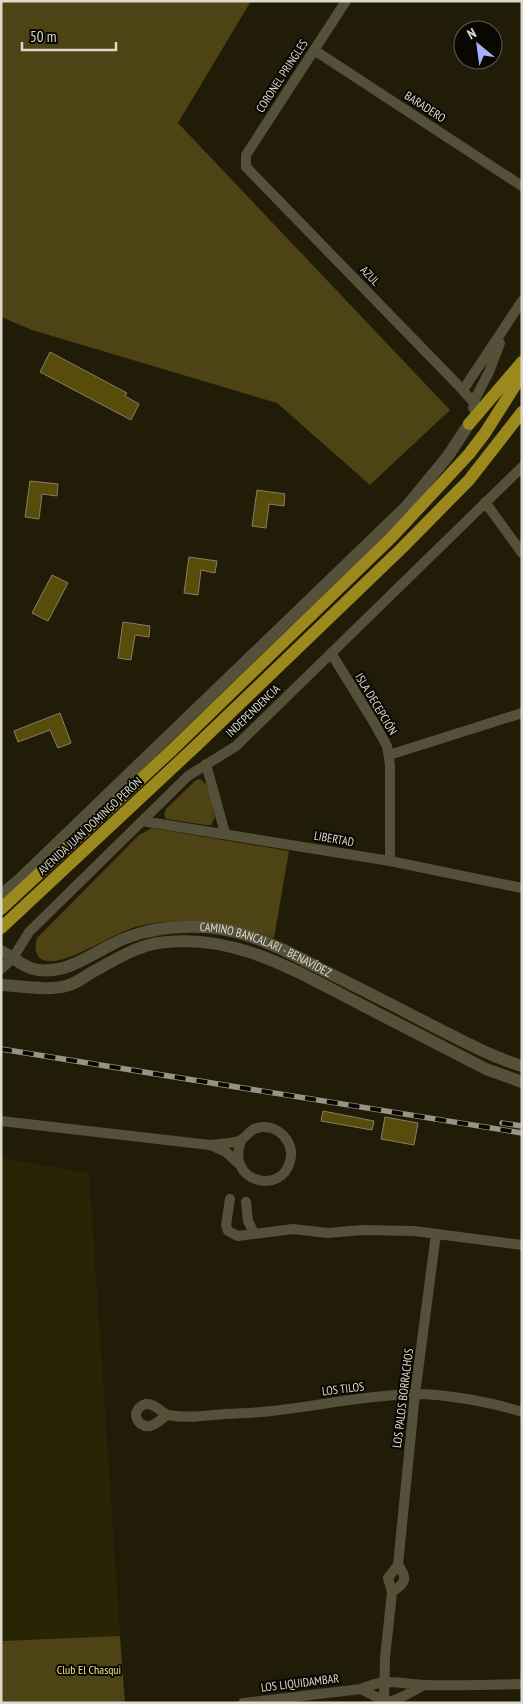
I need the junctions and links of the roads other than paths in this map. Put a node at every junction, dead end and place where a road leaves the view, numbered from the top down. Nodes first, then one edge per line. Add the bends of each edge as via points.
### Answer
1 (346, 1) edge
2 (314, 50) junction
3 (246, 167) joint
4 (522, 186) edge
5 (522, 301) edge
6 (507, 326) junction
7 (522, 362) edge
8 (522, 375) edge
9 (463, 390) junction
10 (475, 404) junction
11 (522, 412) edge
12 (469, 424) junction
13 (522, 467) edge
14 (485, 502) junction
15 (522, 553) edge
16 (331, 653) junction
17 (522, 714) edge
18 (389, 755) junction
19 (206, 764) junction
20 (142, 821) junction
21 (225, 833) junction
22 (390, 861) junction
23 (522, 888) edge
24 (1, 895) edge
25 (1, 909) edge
26 (1, 928) edge
27 (1, 951) edge
28 (14, 958) junction
29 (1, 970) edge
30 (1, 985) edge
31 (522, 1066) edge
32 (522, 1082) edge
33 (1, 1121) edge
34 (241, 1141) junction
35 (210, 1145) junction
36 (239, 1164) junction
37 (230, 1199) dead end
38 (246, 1202) dead end
39 (254, 1233) junction
40 (436, 1234) junction
41 (522, 1245) edge
42 (415, 1394) junction
43 (522, 1412) edge
44 (166, 1415) dead end
45 (384, 1681) junction
46 (522, 1684) edge
47 (424, 1685) junction
48 (360, 1689) junction
49 (384, 1702) edge
50 (243, 1703) edge

1 - 2 street, CORONEL PRINGLES
2 - 3 street, CORONEL PRINGLES via 246,155
2 - 4 street, BARADERO
3 - 9 street, AZUL
5 - 6 street
6 - 9 street
6 - 10 street
7 - 12 main road
8 - 25 main road via 485,433 392,537 171,751
9 - 10 street, AZUL
10 - 12 street
11 - 26 main road, AVENIDA JUAN DOMINGO PERÓN via 458,492 402,548
12 - 24 main road via 448,456 406,507
13 - 14 street, INDEPENDENCIA
14 - 15 street
14 - 16 street, INDEPENDENCIA
16 - 18 street, ISLA DECEPCIÓN via 373,721
16 - 19 street, INDEPENDENCIA via 236,746
17 - 18 street
18 - 22 street, ISLA DECEPCIÓN
19 - 20 street, INDEPENDENCIA via 188,776
19 - 21 street
20 - 21 street, LIBERTAD
20 - 28 street, INDEPENDENCIA via 29,932
21 - 22 street, LIBERTAD
22 - 23 street, LIBERTAD
27 - 28 main road, CAMINO BANCALARI - BENAVÍDEZ
28 - 29 street, INDEPENDENCIA
28 - 31 main road, CAMINO BANCALARI - BENAVÍDEZ via 27,967 47,970 73,965 123,938 160,928 183,926 230,930 281,948 462,1041
30 - 32 main road, CAMINO BANCALARI - BENAVÍDEZ via 65,986 136,950 156,944 204,942 244,949 284,966 486,1069
33 - 35 street
34 - 35 street
34 - 36 street
34 - 36 street via 252,1130 270,1128 286,1137 291,1155 290,1164 284,1172 268,1181 250,1177
35 - 36 street via 226,1152
37 - 39 street via 228,1231 238,1236
38 - 39 street via 248,1221
39 - 40 street via 293,1229
40 - 41 street
40 - 42 street, LOS PALOS BORRACHOS
42 - 43 street, LOS TILOS via 445,1396
42 - 44 street, LOS TILOS via 269,1411
42 - 45 street, LOS PALOS BORRACHOS via 398,1565 404,1572 404,1582 392,1592
45 - 47 street, LOS LIQUIDAMBAR
45 - 48 street, LOS LIQUIDAMBAR
45 - 49 street, LOS PALOS BORRACHOS
46 - 47 street, LOS LIQUIDAMBAR
47 - 49 street, LOS LIQUIDAMBAR
48 - 49 street
48 - 50 street, LOS LIQUIDAMBAR

